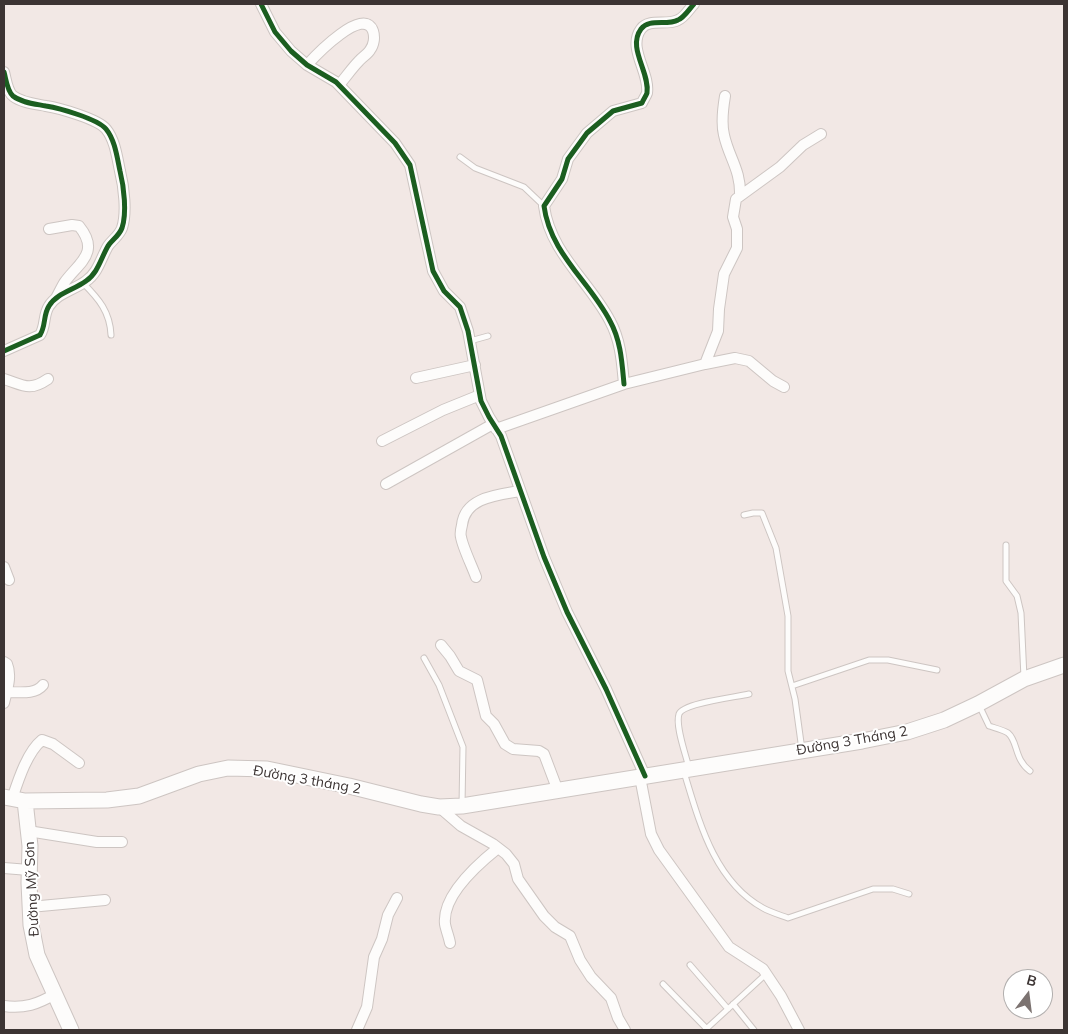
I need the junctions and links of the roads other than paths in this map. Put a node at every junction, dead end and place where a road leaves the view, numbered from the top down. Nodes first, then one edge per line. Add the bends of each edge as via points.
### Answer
1 (261, 4) edge
2 (694, 4) edge
3 (307, 65) junction
4 (4, 72) edge
5 (339, 85) junction
6 (725, 96) dead end
7 (821, 134) dead end
8 (460, 157) dead end
9 (740, 196) junction
10 (544, 206) junction
11 (49, 229) dead end
12 (82, 283) junction
13 (56, 298) junction
14 (111, 335) dead end
15 (488, 336) dead end
16 (470, 341) junction
17 (4, 351) edge
18 (705, 364) junction
19 (474, 365) junction
20 (416, 378) dead end
21 (4, 379) edge
22 (48, 380) dead end
23 (624, 384) junction
24 (784, 387) dead end
25 (480, 395) junction
26 (495, 426) junction
27 (382, 441) dead end
28 (386, 484) dead end
29 (520, 491) junction
30 (744, 515) dead end
31 (1006, 545) dead end
32 (4, 567) edge
33 (476, 577) dead end
34 (10, 580) dead end
35 (441, 645) dead end
36 (424, 658) dead end
37 (4, 662) edge
38 (1064, 665) edge
39 (937, 670) dead end
40 (1024, 679) junction
41 (43, 685) dead end
42 (792, 686) junction
43 (6, 692) junction
44 (749, 694) dead end
45 (4, 703) edge
46 (978, 704) junction
47 (802, 750) junction
48 (79, 763) dead end
49 (686, 769) junction
50 (1030, 771) dead end
51 (638, 777) junction
52 (611, 782) joint
53 (558, 791) junction
54 (13, 799) edge
55 (462, 806) junction
56 (439, 807) junction
57 (28, 831) junction
58 (122, 842) dead end
59 (498, 848) junction
60 (4, 868) edge
61 (29, 870) junction
62 (910, 894) dead end
63 (397, 898) dead end
64 (105, 900) dead end
65 (30, 907) junction
66 (450, 944) dead end
67 (690, 965) dead end
68 (766, 974) junction
69 (663, 984) dead end
70 (55, 994) junction
71 (733, 1004) junction
72 (4, 1006) edge
73 (728, 1009) junction
74 (706, 1029) edge
75 (71, 1030) edge
76 (357, 1030) edge
77 (625, 1030) edge
78 (754, 1030) edge
79 (799, 1030) edge

1 - 3 street via 275,32
2 - 10 street via 678,20 647,24 641,29 638,52 647,82 647,94 642,103 613,111 587,133 568,159 562,179
3 - 5 street
3 - 5 street via 322,48 357,24 371,26 374,40 370,50
4 - 12 street via 12,96 94,121 110,135 123,184 122,227 109,244 96,272
5 - 16 street via 395,143 410,165 433,271 444,291 460,307
6 - 9 street via 724,134 737,169
7 - 9 street
8 - 10 lane via 475,168 524,187
9 - 18 street via 736,199 733,217 738,248 724,274 718,331
10 - 23 street via 567,261 611,322 622,354
11 - 13 street via 79,226 88,246 84,259
12 - 13 street
12 - 14 lane via 103,307 110,320
13 - 17 street via 48,307 40,334
15 - 16 lane
16 - 19 street
18 - 23 street
18 - 24 street via 735,358 749,361
19 - 20 street
19 - 25 street
21 - 22 street via 34,387
23 - 26 street
25 - 26 street
25 - 27 street
26 - 28 street
26 - 29 street
29 - 33 street via 490,497 466,512 460,536
29 - 51 street via 567,612 606,690
30 - 42 lane via 762,513 776,548 788,616 788,662
31 - 40 lane via 1006,581 1017,596 1021,613
32 - 34 street
35 - 53 street via 459,671 477,680 486,716 505,744 513,749 544,754
36 - 55 lane via 439,685 463,747
37 - 43 street via 9,670
38 - 40 main road, Đường 3 Tháng 2
39 - 42 lane via 888,660 869,660
40 - 46 main road, Đường 3 Tháng 2
41 - 43 street via 39,690 29,692
42 - 47 lane
43 - 45 street
44 - 49 lane via 681,710 678,716
46 - 47 main road, Đường 3 Tháng 2 via 907,732
46 - 50 lane via 989,726 1008,733 1020,761
47 - 49 main road, Đường 3 Tháng 2
48 - 54 street via 42,740 22,772
49 - 51 main road, Đường 3 Tháng 2
49 - 62 lane via 702,833 721,868 762,908 788,918 873,889 893,889
51 - 52 main road, Đường 3 Tháng 2
51 - 68 street via 651,834 659,850 729,947
52 - 53 main road, Đường 3 tháng 2
53 - 55 main road, Đường 3 tháng 2
54 - 56 main road, Đường 3 tháng 2 via 107,800 139,796 199,774 228,768 267,769
54 - 57 main road, Đường Mỹ Sơn
55 - 56 main road, Đường 3 tháng 2
56 - 59 street via 461,826
57 - 58 street via 97,842
57 - 61 main road, Đường Mỹ Sơn
59 - 66 street via 480,863 452,896 445,923
59 - 77 street via 514,864 518,879 544,916 570,936 580,960 611,998
60 - 61 street
61 - 65 main road, Đường Mỹ Sơn
63 - 76 street via 374,957 368,1007
64 - 65 street
65 - 70 main road, Đường Mỹ Sơn via 37,955
67 - 73 lane
68 - 71 lane
68 - 79 street
69 - 74 lane
70 - 72 street via 27,1007
70 - 75 main road, Đường Mỹ Sơn
71 - 73 lane
71 - 78 lane
73 - 74 lane

